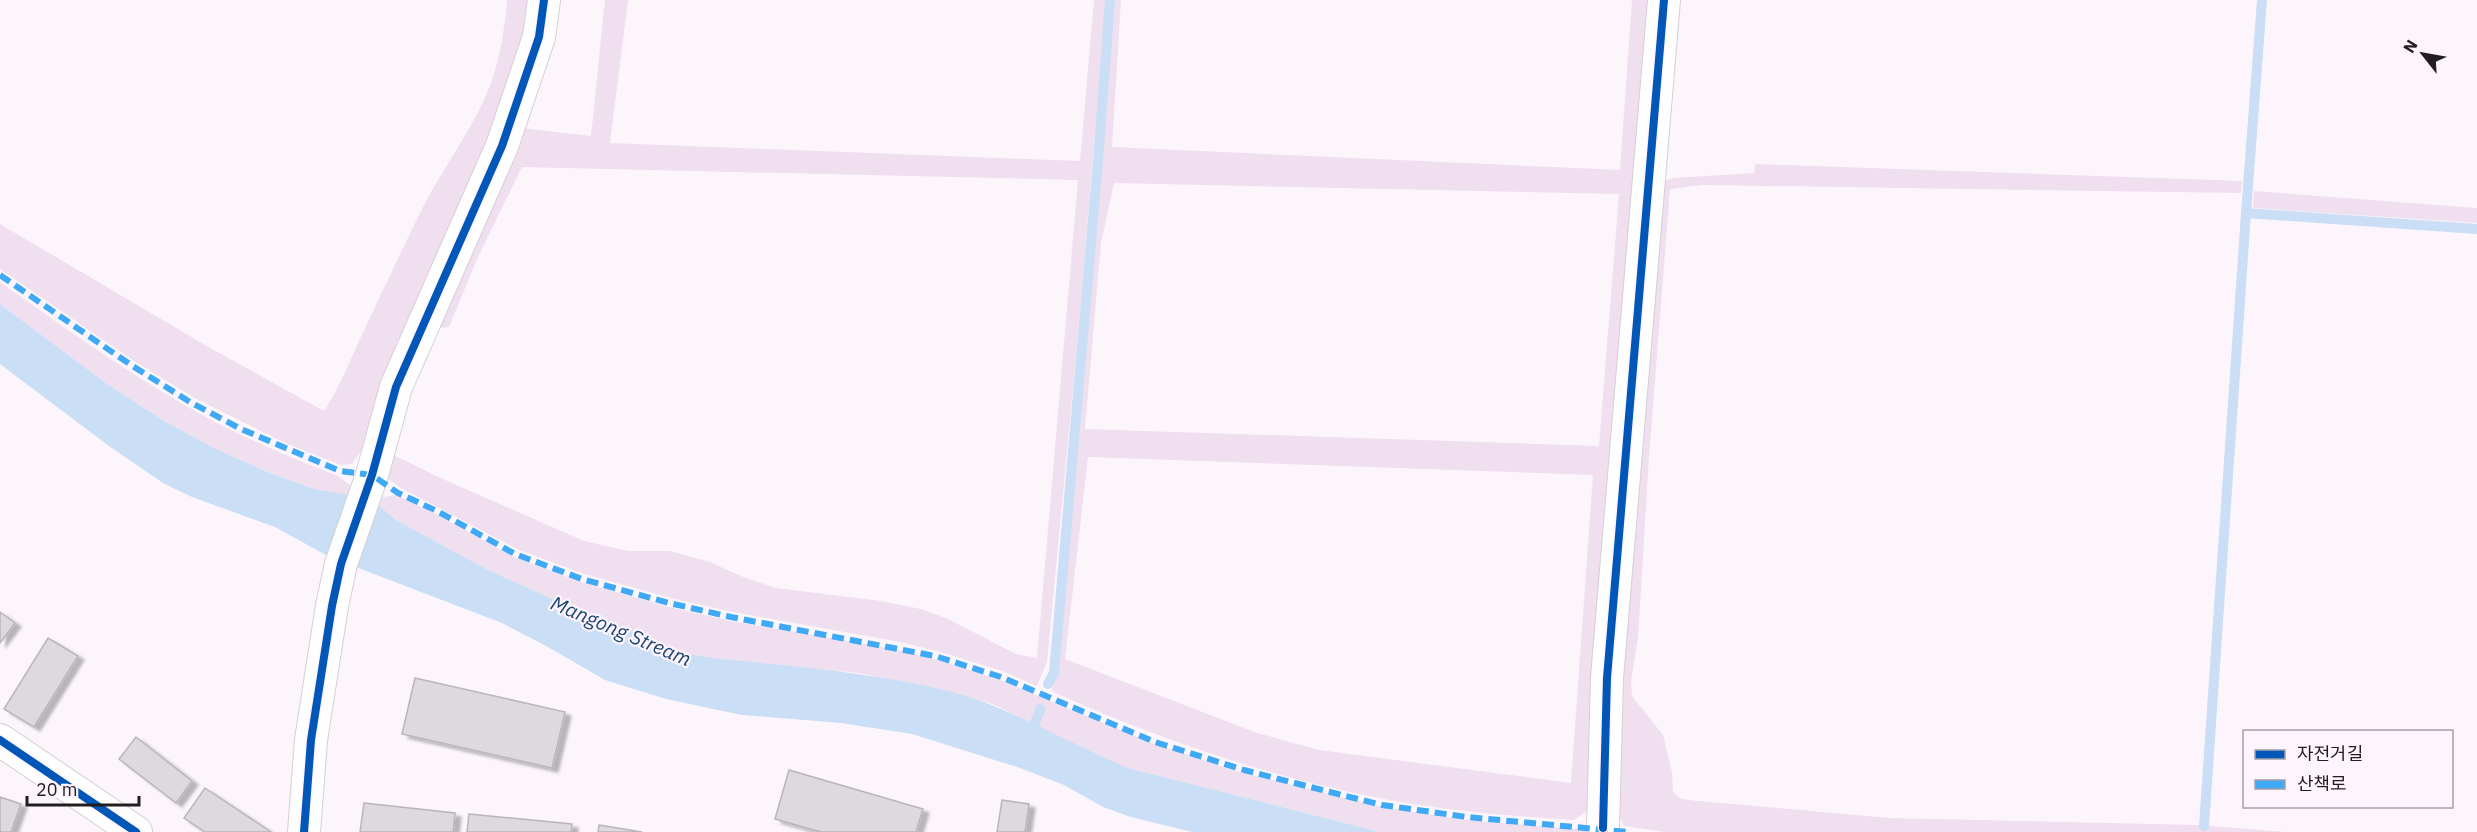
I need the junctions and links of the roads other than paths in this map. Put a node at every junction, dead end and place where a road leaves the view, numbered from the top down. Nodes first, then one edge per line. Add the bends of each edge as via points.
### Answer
1 (544, 0) edge
2 (1664, 0) edge
3 (0, 740) edge
4 (1603, 828) dead end
5 (136, 832) edge
6 (304, 832) edge

1 - 6 street via 539,37 502,146 396,387 366,495 341,564 311,740
2 - 4 street via 1607,678
3 - 5 street

